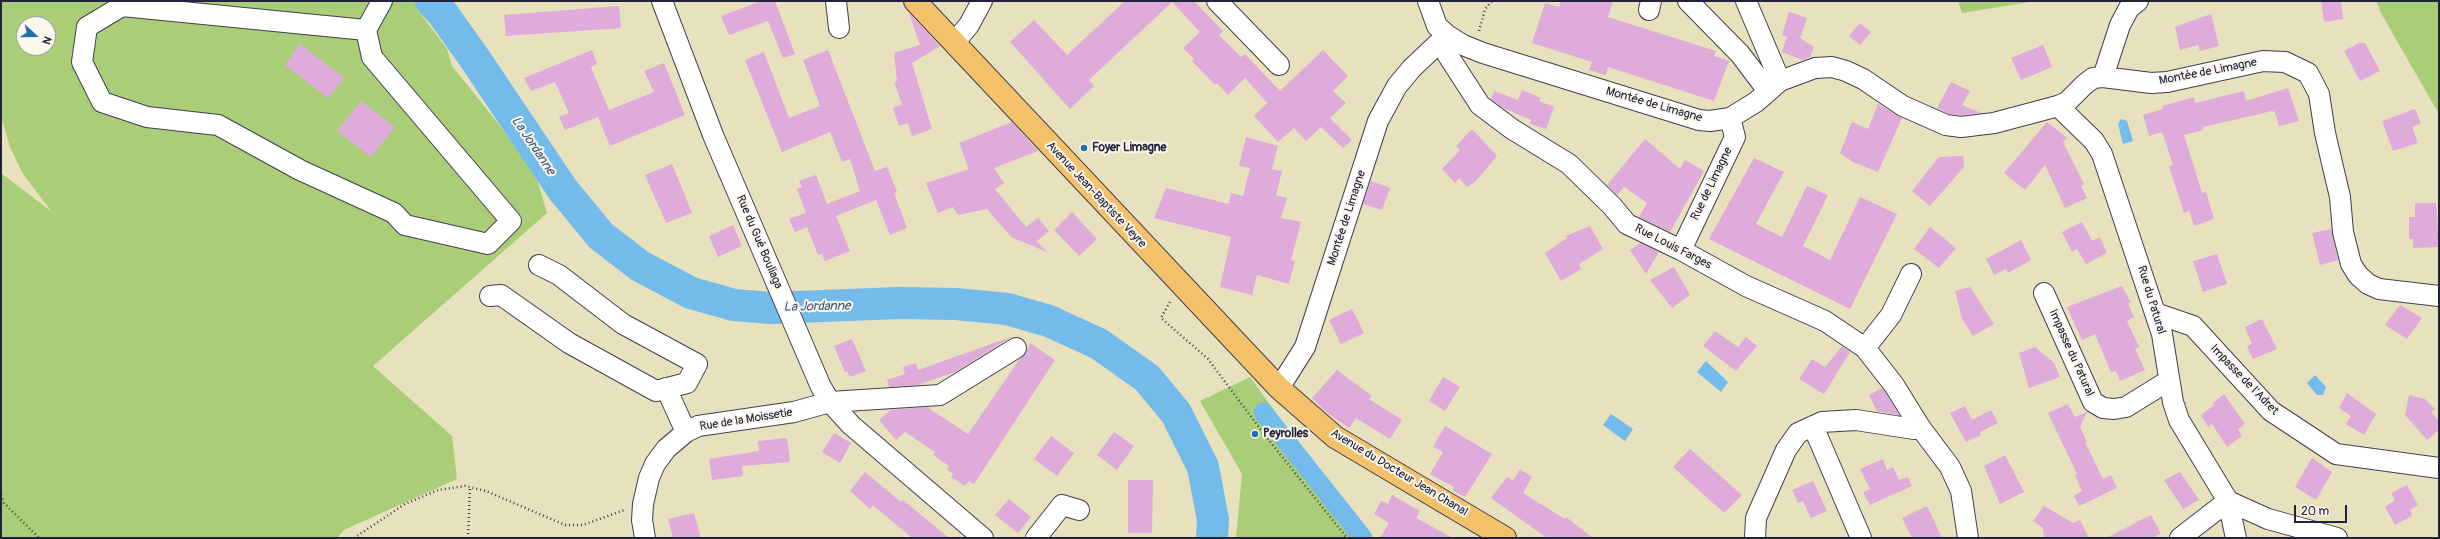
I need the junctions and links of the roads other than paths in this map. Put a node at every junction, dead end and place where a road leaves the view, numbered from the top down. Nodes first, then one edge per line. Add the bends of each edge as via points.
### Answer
1 (382, 1) edge
2 (662, 1) edge
3 (836, 1) edge
4 (915, 1) edge
5 (982, 1) edge
6 (1217, 1) edge
7 (1428, 1) edge
8 (1688, 1) edge
9 (1746, 1) edge
10 (2138, 1) edge
11 (839, 28) dead end
12 (366, 30) junction
13 (1447, 36) junction
14 (954, 43) junction
15 (1279, 65) dead end
16 (2103, 76) junction
17 (1774, 86) junction
18 (2058, 106) junction
19 (1730, 118) junction
20 (1681, 250) junction
21 (539, 264) dead end
22 (1911, 274) dead end
23 (2044, 293) dead end
24 (490, 296) dead end
25 (2439, 296) edge
26 (2155, 314) junction
27 (1016, 348) dead end
28 (1865, 348) junction
29 (2168, 381) junction
30 (666, 388) junction
31 (1279, 388) junction
32 (830, 402) junction
33 (1813, 426) junction
34 (1920, 427) junction
35 (686, 432) junction
36 (2439, 468) edge
37 (2228, 501) junction
38 (1079, 510) dead end
39 (645, 538) edge
40 (983, 538) edge
41 (1036, 538) edge
42 (1505, 538) edge
43 (1755, 538) edge
44 (1861, 538) edge
45 (1968, 538) edge
46 (2180, 538) edge
47 (2236, 538) edge
48 (2337, 538) edge

1 - 12 street
2 - 32 street, Rue du Gué Bouliaga via 710,128
3 - 11 street
4 - 14 main road, Avenue Jean-Baptiste Veyre
5 - 14 street via 969,25
6 - 15 street
7 - 13 street via 1437,26
8 - 17 street
9 - 17 street
10 - 16 street via 2129,8 2120,25
12 - 12 street via 372,57 511,221 488,244 405,225 394,213 300,170 218,125 147,117 102,102 82,62 87,27 122,6
13 - 19 street, Montée de Limagne via 1483,53 1699,120 1721,121
13 - 20 street, Rue Louis Farges via 1447,54 1480,105 1512,129 1569,164 1612,206 1626,224
13 - 31 street, Montée de Limagne via 1412,68 1397,86 1378,121 1305,347
14 - 31 main road, Avenue Jean-Baptiste Veyre
16 - 18 street, Montée de Limagne via 2084,84 2071,99
16 - 25 street, Montée de Limagne via 2151,83 2167,82 2263,61 2285,62 2308,73 2319,94 2351,264 2358,275 2379,290
17 - 18 street, Montée de Limagne via 1815,68 1832,67 1846,71 1921,114 1946,125 1961,127 1994,123
17 - 19 street, Montée de Limagne
18 - 26 street, Rue du Patural via 2094,141 2102,154
19 - 20 street, Rue de Limagne via 1735,137
20 - 28 street, Rue Louis Farges via 1746,286 1825,321
21 - 30 street via 559,275 623,324 697,364 687,382
22 - 28 street via 1891,315
23 - 29 street, Impasse du Patural via 2093,402 2103,408 2126,407
24 - 30 street via 501,295 570,343 656,391
26 - 29 street, Rue du Patural via 2162,334
26 - 36 street, Impasse de l'Adret via 2193,326 2271,411 2336,454
27 - 32 street, Rue de la Moissetie via 940,395
28 - 34 street, Rue Louis Farges via 1894,385
29 - 37 street, Rue du Patural via 2179,420
30 - 35 street
31 - 42 main road, Avenue du Docteur Jean Chanal via 1335,437
32 - 35 street, Rue de la Moissetie via 794,412 698,426
32 - 40 street, Rue du Gué Bouliaga via 851,425
33 - 34 street via 1822,422 1856,420 1914,429
33 - 43 street via 1798,433 1786,450 1756,518
33 - 44 street
34 - 45 street, Rue Louis Farges via 1950,467 1961,491
35 - 39 street, Rue de la Moissetie via 655,464 643,504
37 - 46 street
37 - 47 street, Rue du Patural
37 - 48 street via 2268,519
38 - 41 street via 1062,505

